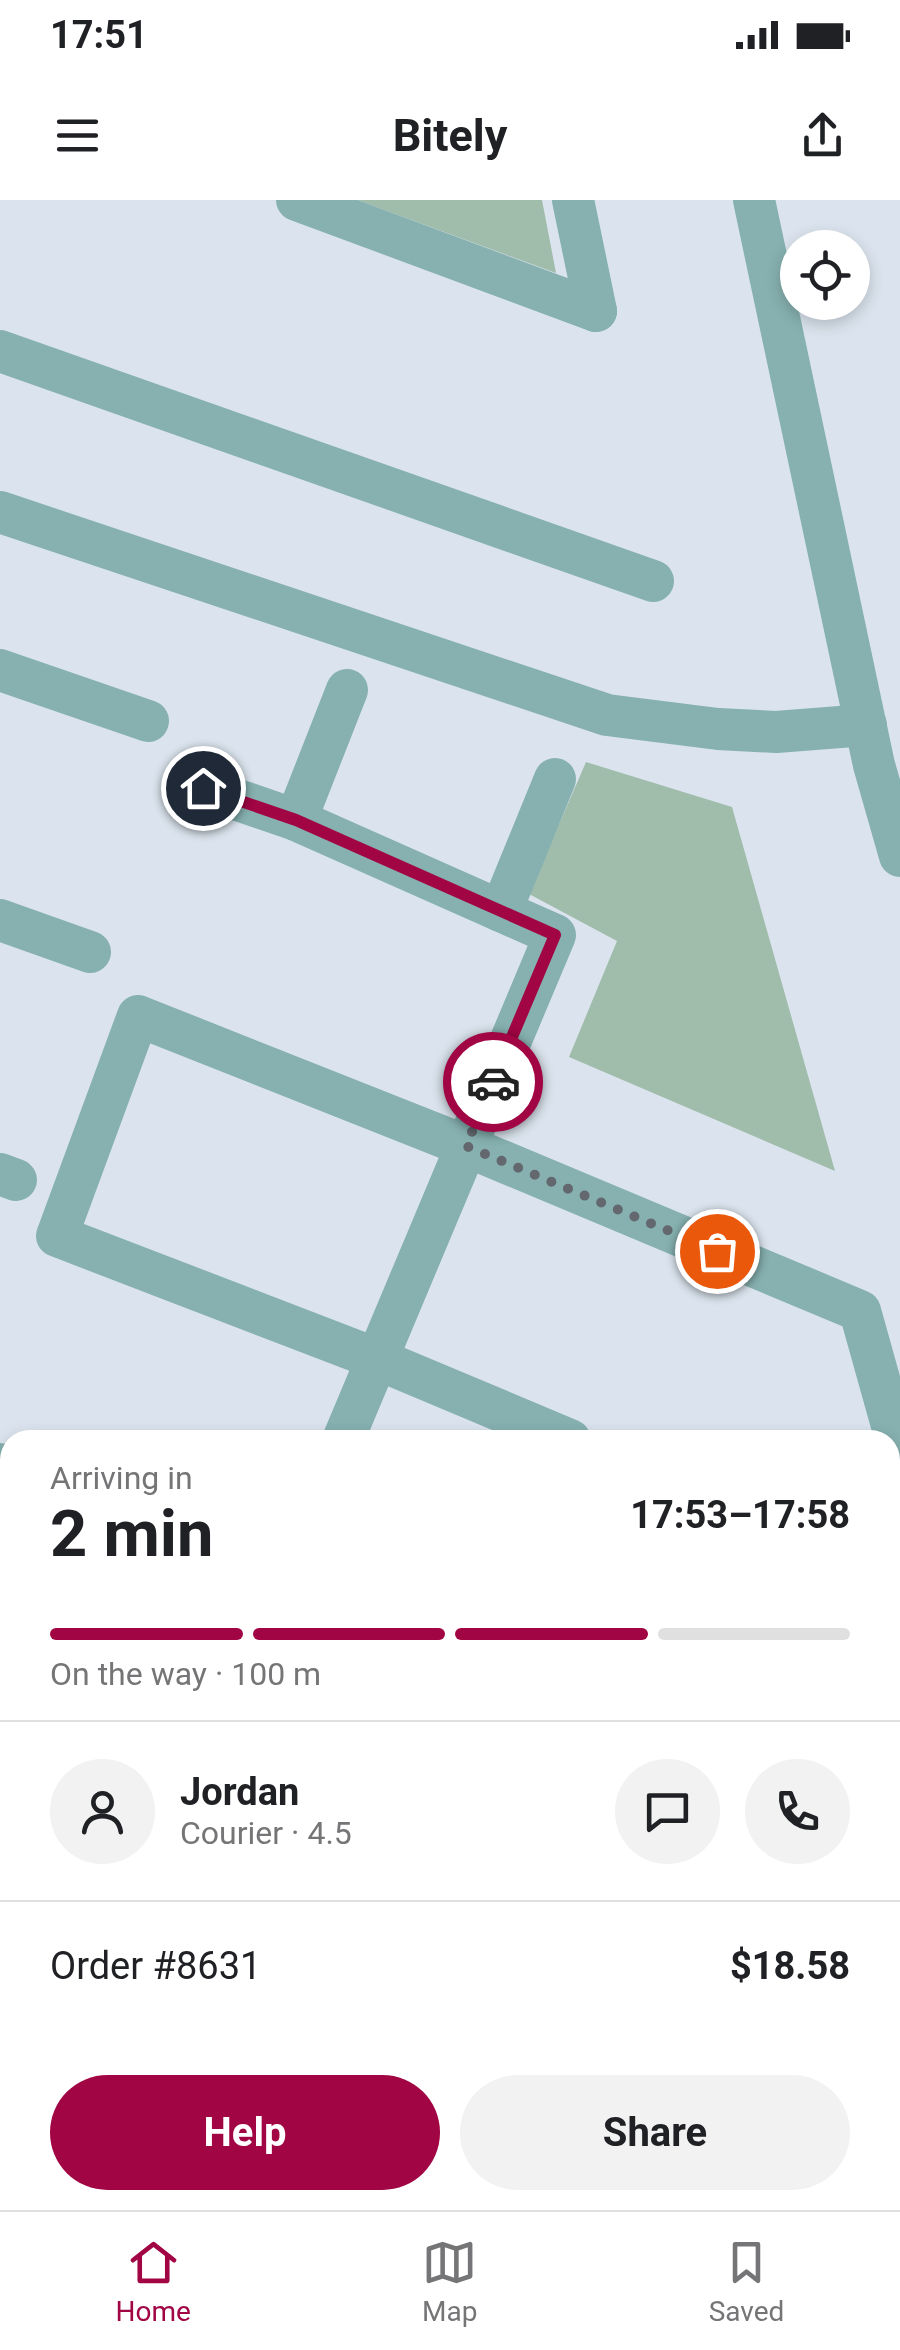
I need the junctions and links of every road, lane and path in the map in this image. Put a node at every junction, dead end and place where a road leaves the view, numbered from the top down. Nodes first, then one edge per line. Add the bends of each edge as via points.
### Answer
1 (297, 200) edge
2 (573, 200) edge
3 (754, 200) edge
4 (0, 351) edge
5 (0, 512) edge
6 (654, 581) dead end
7 (0, 670) edge
8 (347, 690) dead end
9 (148, 721) dead end
10 (880, 749) edge
11 (555, 779) dead end
12 (203, 788) dead end
13 (296, 820) junction
14 (900, 856) edge
15 (501, 911) junction
16 (0, 920) edge
17 (90, 952) dead end
18 (466, 1146) junction
19 (377, 1359) junction
20 (347, 1430) edge
21 (546, 1430) edge
22 (893, 1430) edge

1 - 2 street via 596,311
3 - 10 street
4 - 6 street
5 - 10 street via 607,715
7 - 9 street
8 - 13 street
10 - 14 street
11 - 15 street
12 - 13 street
13 - 15 street
15 - 18 street via 555,935
16 - 17 street
18 - 19 street
18 - 19 street via 138,1016 57,1236
18 - 22 street via 860,1311
19 - 20 street
19 - 21 street

